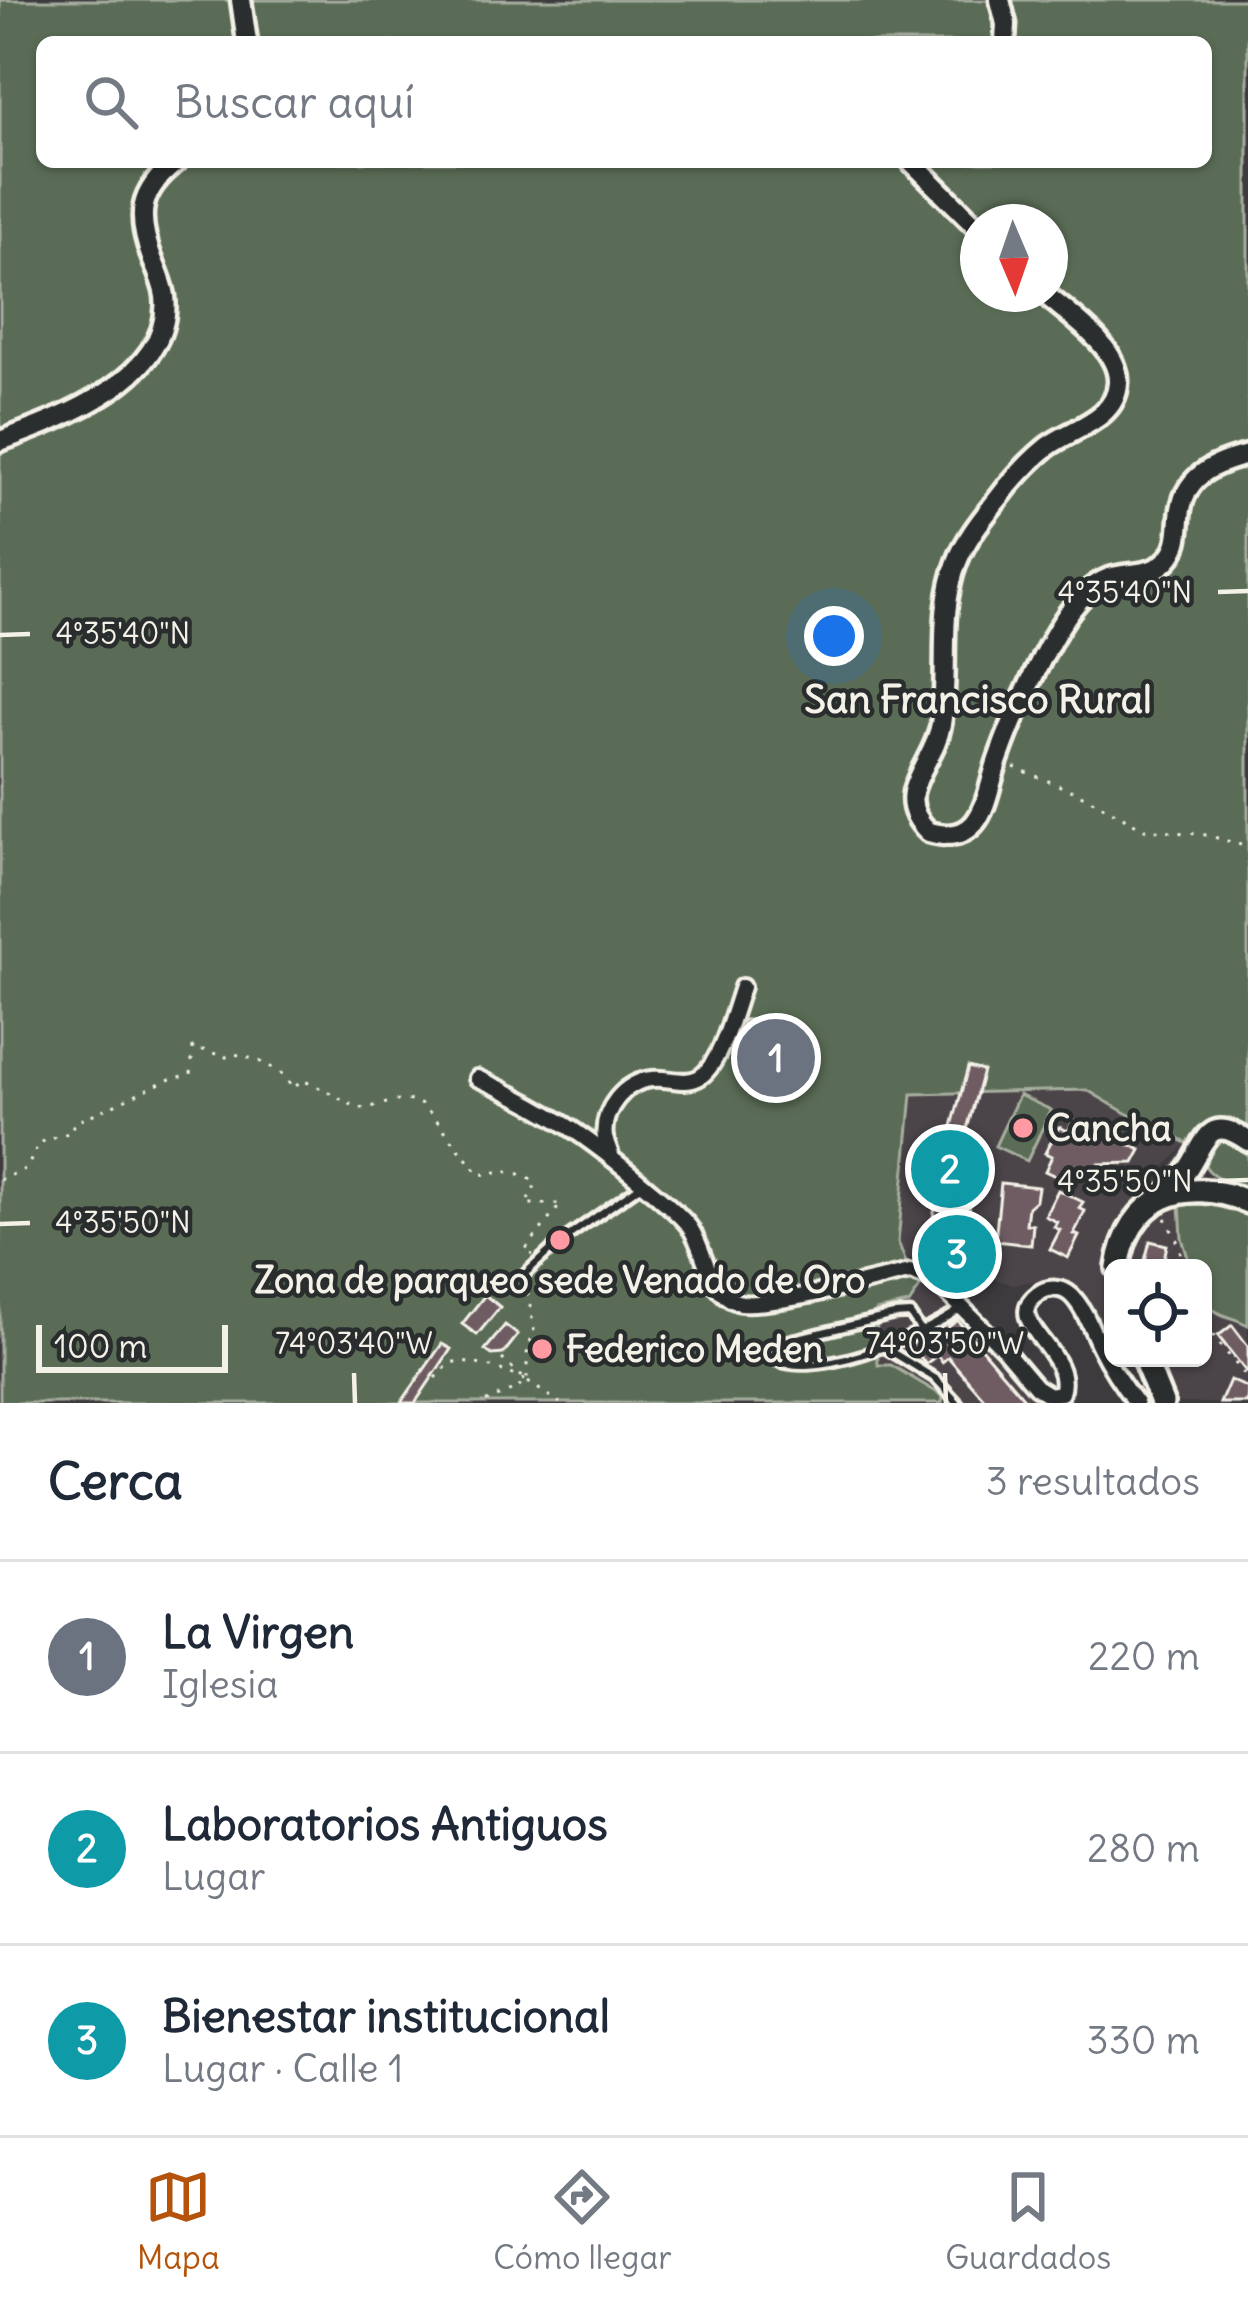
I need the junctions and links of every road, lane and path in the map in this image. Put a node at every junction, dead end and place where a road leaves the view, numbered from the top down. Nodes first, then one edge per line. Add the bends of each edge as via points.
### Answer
1 (241, 0) edge
2 (1000, 0) edge
3 (246, 36) edge
4 (1005, 36) edge
5 (169, 168) edge
6 (918, 168) edge
7 (960, 210) edge
8 (1065, 312) edge
9 (0, 441) edge
10 (1248, 455) edge
11 (997, 760) junction
12 (1248, 847) edge
13 (742, 987) dead end
14 (477, 1078) dead end
15 (1248, 1141) edge
16 (977, 1151) dead end
17 (611, 1156) junction
18 (1191, 1164) junction
19 (0, 1180) edge
20 (643, 1184) junction
21 (1213, 1190) junction
22 (1157, 1201) junction
23 (1248, 1202) edge
24 (1120, 1259) edge
25 (1181, 1259) edge
26 (538, 1260) junction
27 (527, 1272) joint
28 (929, 1277) junction
29 (962, 1307) junction
30 (921, 1331) junction
31 (1212, 1334) edge
32 (882, 1346) junction
33 (502, 1359) dead end
34 (1148, 1367) edge
35 (436, 1378) dead end
36 (1248, 1379) edge
37 (526, 1381) junction
38 (1059, 1398) edge
39 (482, 1403) edge
40 (560, 1403) edge
41 (958, 1403) edge
42 (1136, 1403) edge
43 (1162, 1403) edge

1 - 3 main road
2 - 4 main road
5 - 9 main road via 142,209 165,297 151,352 101,395
6 - 7 main road
8 - 11 main road via 1111,355 1116,393 1104,413 1025,466 965,544 947,596 940,731 913,794 921,824 952,836 972,825 987,803
10 - 11 main road via 1218,463 1190,485 1178,541 1163,565 1106,579 1077,602
11 - 12 path via 1144,829
13 - 17 street via 708,1070 697,1079 645,1079 623,1090 607,1116
14 - 17 street via 553,1114
15 - 18 main road via 1229,1130 1212,1132
16 - 28 lane via 960,1221
17 - 20 street
18 - 21 main road
18 - 22 main road
19 - 26 path via 27,1168 39,1143 191,1074 193,1047 257,1060 293,1088 311,1083 354,1107 417,1102 481,1175 531,1178 536,1184 526,1204 561,1204 525,1250
20 - 26 lane
20 - 28 street via 687,1225 715,1282 737,1302 910,1272
21 - 22 main road
21 - 23 main road
22 - 24 main road via 1132,1226
22 - 25 path
26 - 27 lane
27 - 37 path via 534,1329
28 - 29 street
29 - 30 lane
29 - 38 street via 1036,1387
30 - 32 lane
30 - 32 lane via 914,1316 894,1315 769,1345 765,1354 801,1365
31 - 36 path
32 - 41 lane
33 - 37 path
34 - 43 main road
35 - 37 path via 459,1362
37 - 39 path
37 - 40 path
38 - 42 street via 1064,1377 1027,1316 1035,1296 1052,1288 1075,1299

